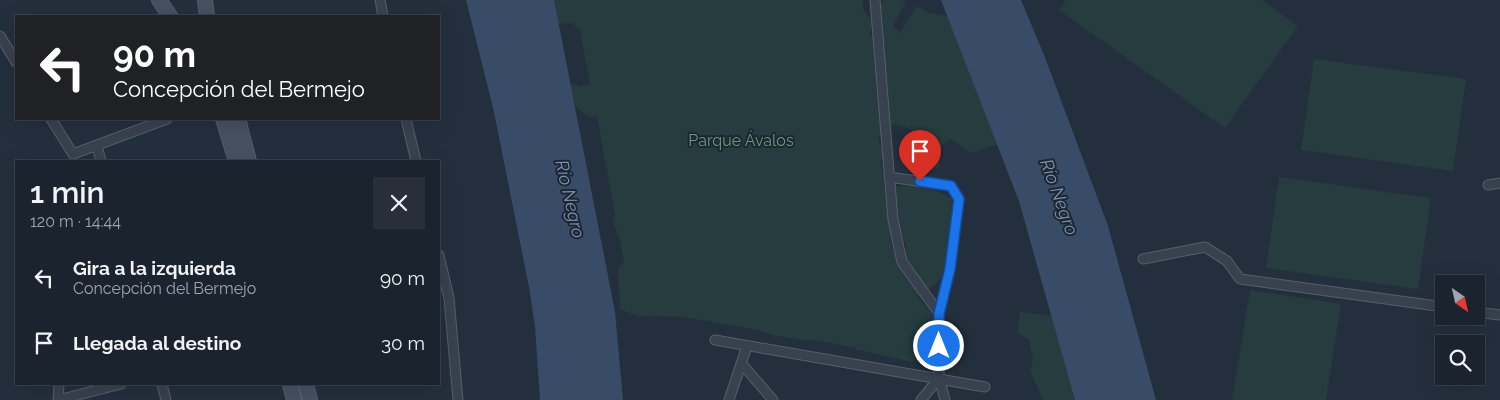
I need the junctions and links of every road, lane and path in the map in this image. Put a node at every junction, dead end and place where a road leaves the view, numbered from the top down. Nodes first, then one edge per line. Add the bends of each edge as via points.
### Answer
1 (159, 0) edge
2 (205, 0) edge
3 (380, 0) edge
4 (875, 0) edge
5 (169, 15) edge
6 (207, 15) edge
7 (383, 15) edge
8 (0, 36) edge
9 (15, 60) edge
10 (52, 120) edge
11 (164, 120) edge
12 (223, 120) edge
13 (238, 120) edge
14 (406, 120) edge
15 (97, 146) junction
16 (73, 158) edge
17 (101, 160) edge
18 (236, 160) edge
19 (249, 160) edge
20 (416, 160) edge
21 (889, 177) junction
22 (1500, 183) edge
23 (1488, 184) dead end
24 (440, 259) edge
25 (1143, 259) dead end
26 (449, 298) junction
27 (440, 300) edge
28 (1435, 307) edge
29 (1485, 313) edge
30 (939, 314) junction
31 (1500, 315) edge
32 (715, 340) dead end
33 (747, 346) junction
34 (741, 363) junction
35 (939, 378) junction
36 (59, 385) edge
37 (118, 385) edge
38 (162, 385) edge
39 (290, 385) edge
40 (306, 385) edge
41 (985, 387) dead end
42 (58, 400) edge
43 (166, 400) edge
44 (294, 400) edge
45 (310, 400) edge
46 (458, 400) edge
47 (729, 400) edge
48 (773, 400) edge
49 (920, 400) edge
50 (945, 400) edge

1 - 5 main road
2 - 6 main road
3 - 7 street
4 - 21 street
8 - 9 street
10 - 16 street
11 - 15 street
12 - 18 main road
13 - 19 main road
14 - 20 street
15 - 16 street
15 - 17 street
21 - 30 street via 893,220 902,262
21 - 30 street via 951,186 959,199 950,269
22 - 23 street
24 - 26 street
25 - 28 street via 1205,247 1227,261 1240,279
26 - 27 street
26 - 46 street
29 - 31 street
30 - 35 street
32 - 33 street
33 - 34 street
33 - 35 street
34 - 47 street
34 - 48 street
35 - 41 street
35 - 49 street
35 - 50 street
36 - 42 street
37 - 42 street
38 - 43 street
39 - 44 main road
40 - 45 main road

